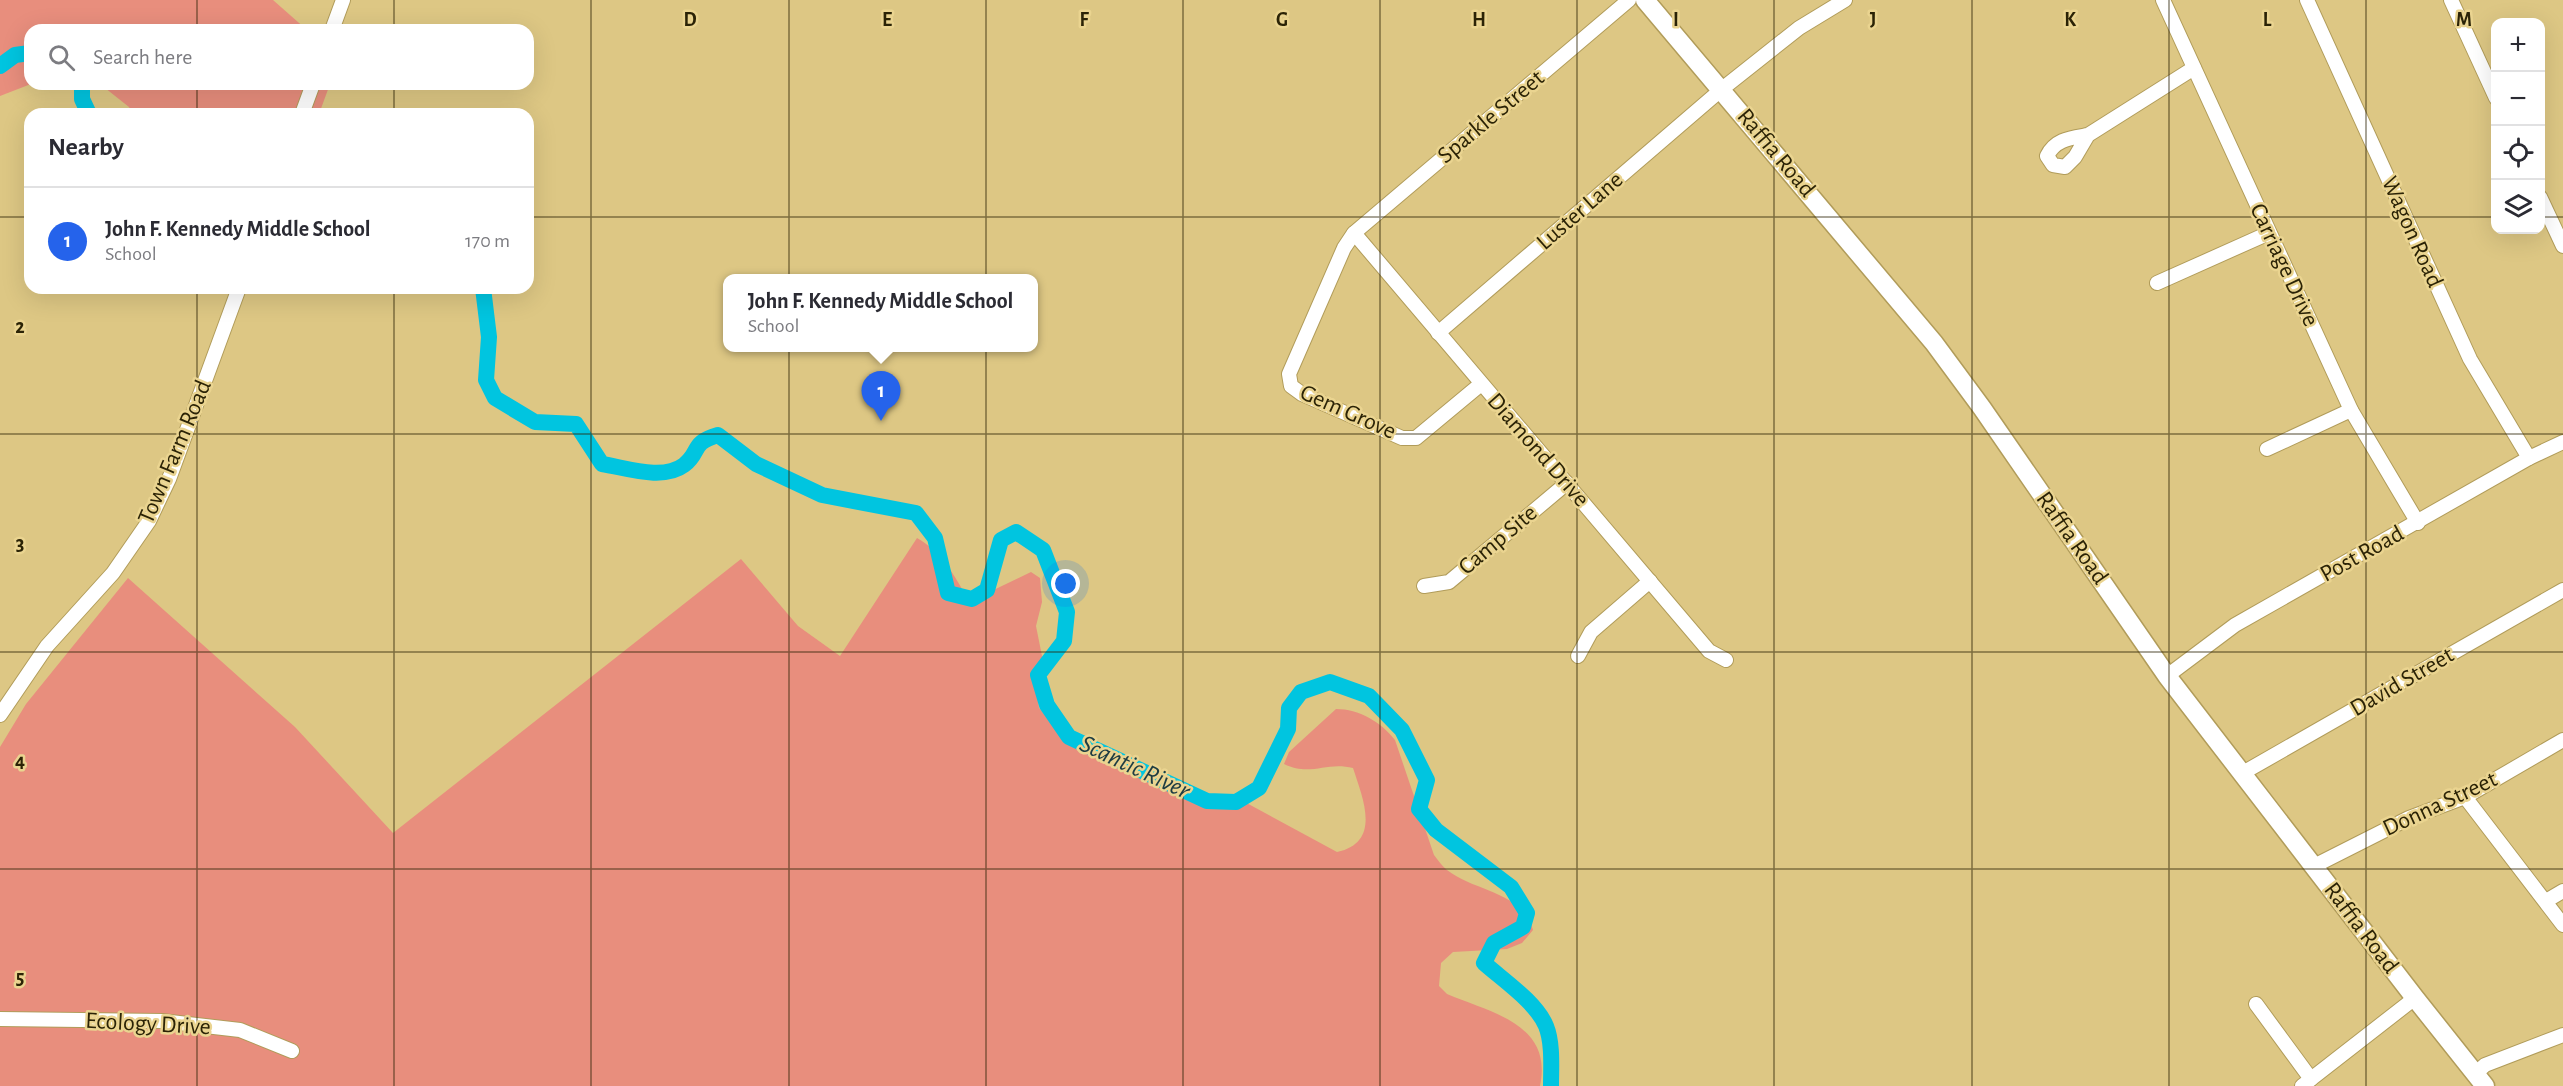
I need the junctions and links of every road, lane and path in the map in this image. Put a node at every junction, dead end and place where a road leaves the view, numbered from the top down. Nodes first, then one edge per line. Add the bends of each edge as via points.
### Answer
1 (343, 0) edge
2 (1629, 0) edge
3 (1645, 0) edge
4 (1845, 0) edge
5 (2163, 0) edge
6 (2307, 0) edge
7 (2451, 0) edge
8 (334, 24) edge
9 (2194, 68) junction
10 (2491, 87) edge
11 (1722, 89) junction
12 (311, 90) edge
13 (304, 108) edge
14 (2088, 135) dead end
15 (2545, 206) edge
16 (1354, 233) junction
17 (2269, 233) junction
18 (2563, 246) edge
19 (2157, 283) dead end
20 (237, 294) edge
21 (1438, 333) junction
22 (1481, 384) junction
23 (2350, 410) junction
24 (2563, 442) edge
25 (2266, 449) dead end
26 (2529, 458) junction
27 (1567, 483) junction
28 (2418, 523) junction
29 (1650, 581) junction
30 (1424, 586) dead end
31 (2563, 590) edge
32 (1578, 656) dead end
33 (1726, 660) dead end
34 (2167, 676) junction
35 (0, 715) edge
36 (2563, 740) edge
37 (2241, 774) junction
38 (2465, 796) junction
39 (2314, 866) junction
40 (2563, 891) edge
41 (2546, 901) junction
42 (2563, 925) edge
43 (2415, 998) junction
44 (2256, 1004) dead end
45 (0, 1019) edge
46 (2563, 1035) edge
47 (292, 1051) dead end
48 (2480, 1080) edge
49 (2307, 1082) edge

1 - 8 street
2 - 16 street, Sparkle Street
3 - 11 main road, Raffia Road
4 - 11 street, Luster Lane via 1799,28
5 - 9 street, Carriage Drive
6 - 26 street, Wagon Road via 2470,359
7 - 10 street
9 - 14 street
9 - 17 street, Carriage Drive
11 - 21 street, Luster Lane
11 - 34 main road, Raffia Road via 1934,343
12 - 13 street
15 - 18 street
16 - 21 street, Diamond Drive
16 - 22 street, Gem Grove via 1289,374 1291,386 1402,438 1416,438
17 - 19 street
17 - 23 street, Carriage Drive
20 - 35 street, Town Farm Road via 173,469 149,521 113,573 47,646
21 - 22 street, Diamond Drive
22 - 27 street, Diamond Drive
23 - 25 street
23 - 28 street, Carriage Drive
24 - 26 street, Post Road
26 - 28 street, Post Road
27 - 29 street, Diamond Drive
27 - 30 street, Camp Site via 1449,582
28 - 34 street, Post Road via 2235,625
29 - 32 street via 1591,633
29 - 33 street, Diamond Drive via 1709,651
31 - 37 street, David Street
34 - 37 main road, Raffia Road
36 - 38 street, Donna Street
37 - 39 main road, Raffia Road
38 - 39 street, Donna Street via 2409,818
38 - 41 street
39 - 43 main road, Raffia Road
40 - 41 street
41 - 42 street
43 - 48 main road, Raffia Road
43 - 49 street
44 - 49 street
45 - 47 street, Ecology Drive via 173,1023 240,1030
46 - 48 street via 2485,1065

